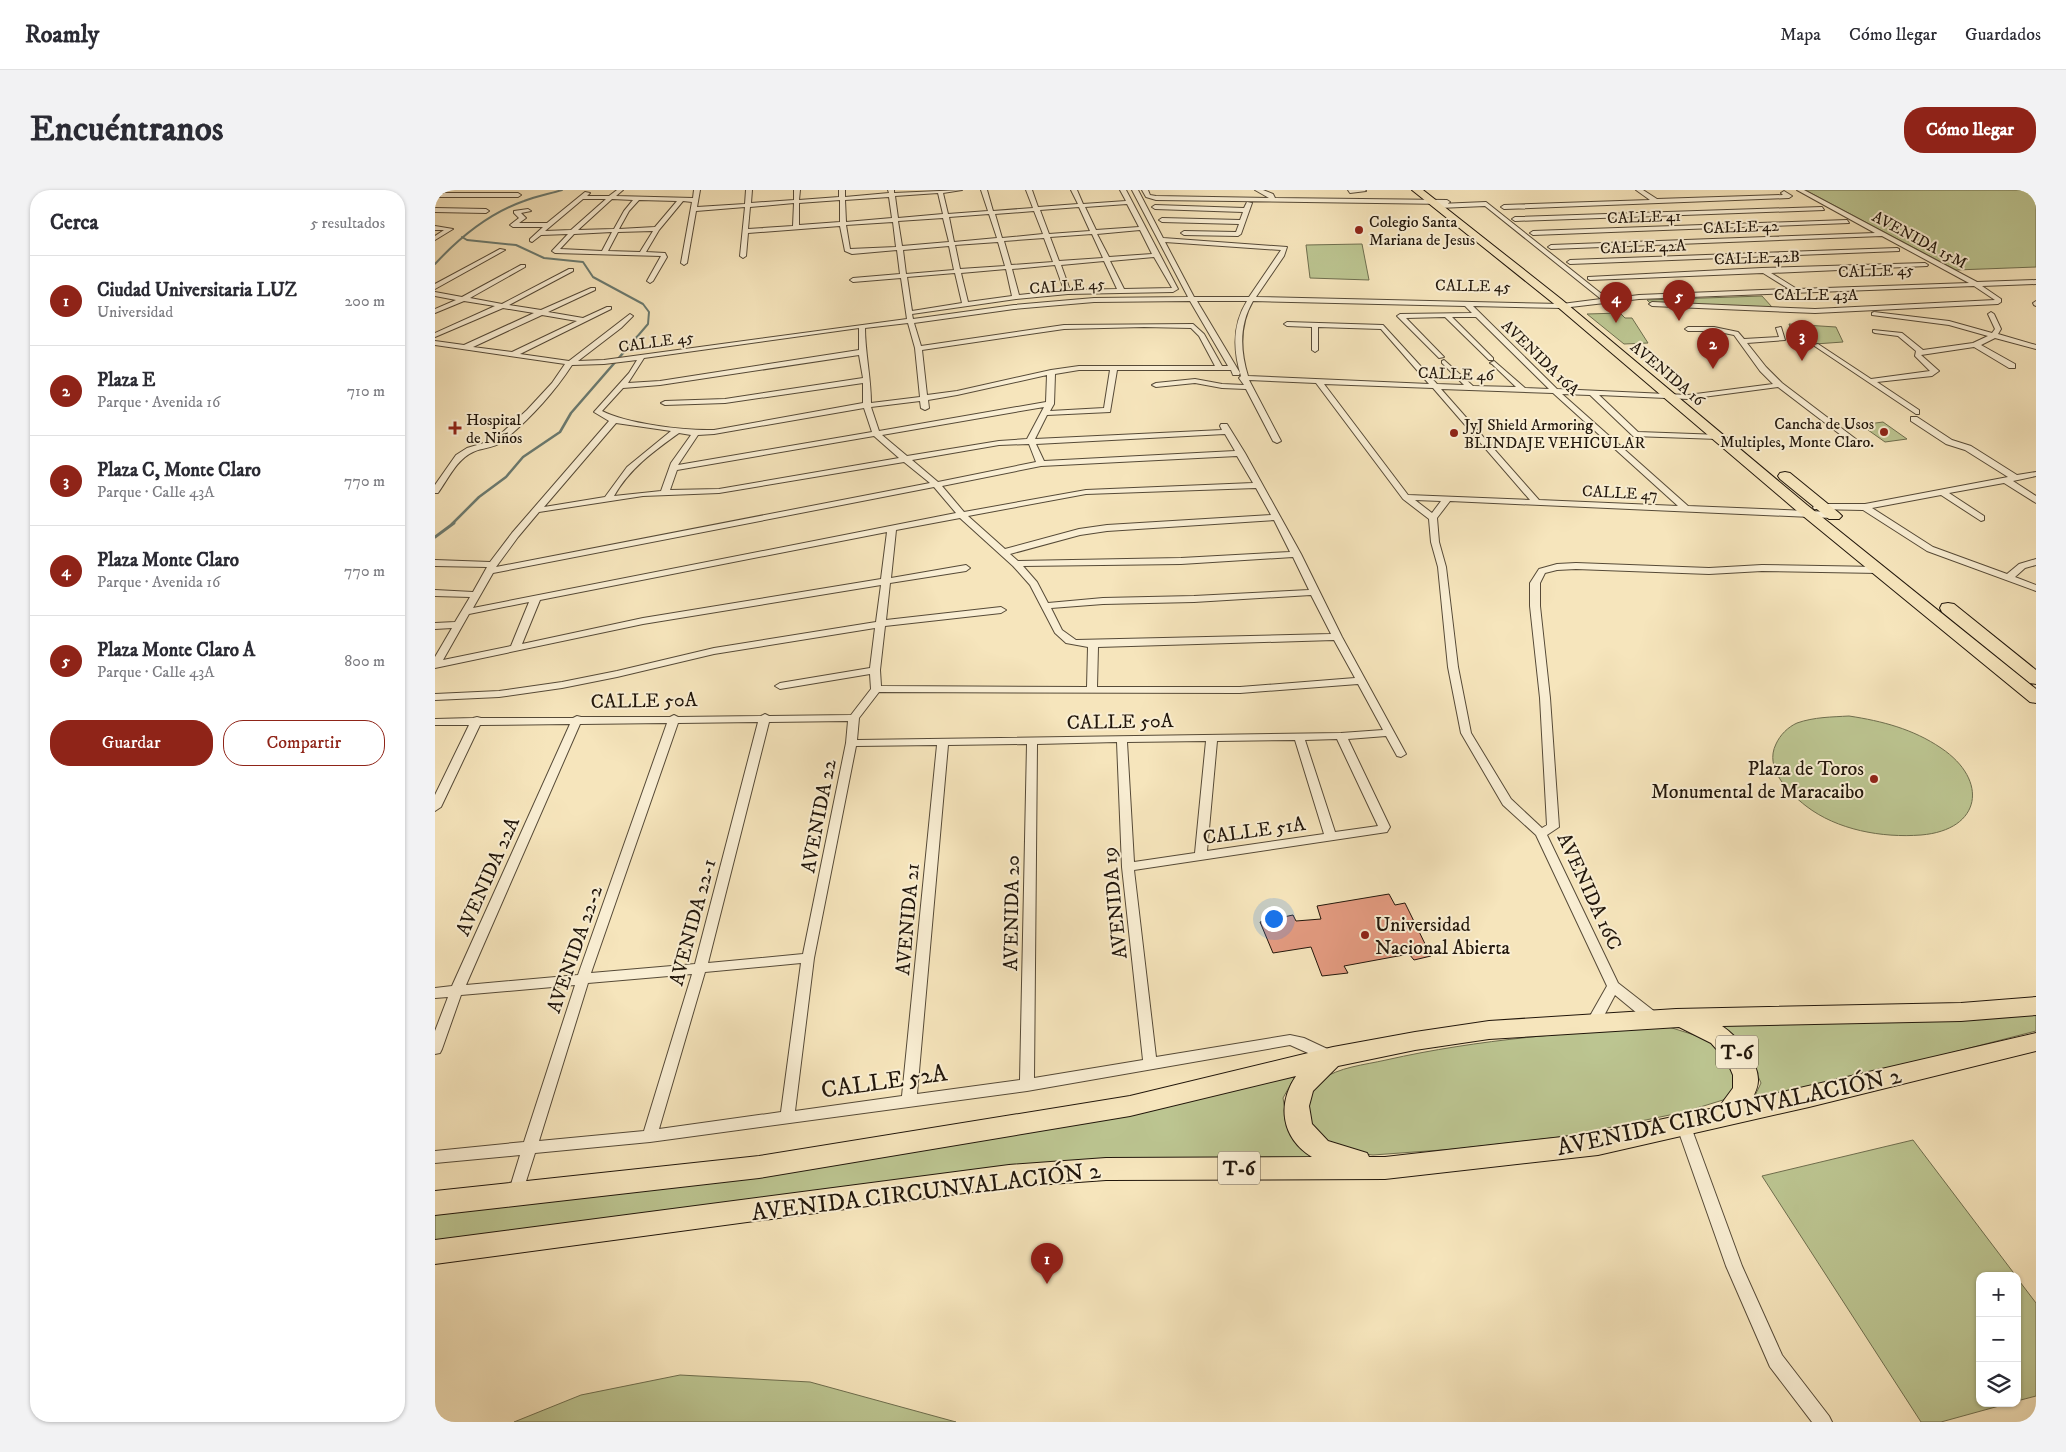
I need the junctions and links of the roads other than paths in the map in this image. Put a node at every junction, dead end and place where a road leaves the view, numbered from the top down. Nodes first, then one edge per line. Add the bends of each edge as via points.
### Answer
1 (464, 190) edge
2 (593, 190) edge
3 (620, 190) edge
4 (671, 190) edge
5 (697, 190) edge
6 (749, 190) edge
7 (797, 190) edge
8 (841, 190) edge
9 (959, 190) edge
10 (984, 190) edge
11 (1029, 190) edge
12 (1074, 190) edge
13 (1123, 190) edge
14 (1135, 190) edge
15 (1145, 190) edge
16 (1258, 190) edge
17 (1350, 190) edge
18 (1417, 190) edge
19 (1639, 190) edge
20 (940, 191) edge
21 (1363, 191) edge
22 (1802, 191) edge
23 (891, 192) edge
24 (1788, 192) edge
25 (435, 195) edge
26 (457, 195) junction
27 (518, 195) dead end
28 (581, 197) junction
29 (1649, 197) junction
30 (609, 198) junction
31 (842, 198) junction
32 (637, 199) junction
33 (1658, 199) junction
34 (449, 200) dead end
35 (661, 200) junction
36 (681, 200) junction
37 (695, 200) junction
38 (1273, 200) junction
39 (1351, 201) junction
40 (1364, 201) junction
41 (1440, 201) edge
42 (797, 202) junction
43 (1130, 202) junction
44 (1249, 202) dead end
45 (1580, 202) junction
46 (442, 205) dead end
47 (748, 205) junction
48 (1081, 205) junction
49 (1504, 206) dead end
50 (1155, 208) dead end
51 (694, 209) junction
52 (1037, 209) junction
53 (1822, 209) junction
54 (435, 210) edge
55 (1245, 210) junction
56 (486, 211) dead end
57 (529, 211) dead end
58 (991, 212) junction
59 (1676, 214) junction
60 (946, 216) junction
61 (1515, 219) dead end
62 (895, 220) junction
63 (1162, 220) dead end
64 (1242, 222) junction
65 (1847, 222) junction
66 (843, 224) junction
67 (549, 225) junction
68 (796, 227) junction
69 (1697, 227) junction
70 (435, 228) edge
71 (1143, 228) junction
72 (657, 229) junction
73 (615, 230) junction
74 (1157, 230) junction
75 (746, 231) junction
76 (573, 232) junction
77 (1093, 232) junction
78 (540, 233) junction
79 (1533, 233) dead end
80 (1882, 234) junction
81 (1872, 235) junction
82 (1047, 236) junction
83 (1174, 236) junction
84 (435, 238) edge
85 (532, 240) dead end
86 (1000, 240) junction
87 (1162, 240) junction
88 (1185, 241) junction
89 (1716, 241) junction
90 (952, 243) junction
91 (1724, 246) dead end
92 (899, 247) junction
93 (1551, 247) dead end
94 (502, 250) dead end
95 (1897, 250) junction
96 (1731, 251) dead end
97 (643, 252) junction
98 (604, 253) junction
99 (1156, 255) junction
100 (743, 256) dead end
101 (1739, 256) junction
102 (1106, 259) junction
103 (1747, 260) dead end
104 (1570, 262) dead end
105 (684, 263) dead end
106 (1058, 263) junction
107 (1925, 265) junction
108 (523, 266) dead end
109 (1755, 266) dead end
110 (1009, 267) junction
111 (571, 270) dead end
112 (957, 271) junction
113 (1763, 271) junction
114 (904, 276) junction
115 (1591, 278) dead end
116 (2036, 279) edge
117 (853, 280) dead end
118 (1969, 280) junction
119 (650, 281) dead end
120 (1955, 281) junction
121 (1977, 284) junction
122 (1962, 285) junction
123 (435, 287) edge
124 (593, 289) dead end
125 (1792, 289) junction
126 (1121, 290) junction
127 (1068, 292) junction
128 (435, 294) edge
129 (1638, 296) junction
130 (1016, 297) junction
131 (1191, 297) junction
132 (1253, 297) junction
133 (465, 298) junction
134 (1605, 299) junction
135 (1999, 300) joint
136 (1466, 303) junction
137 (1566, 303) junction
138 (965, 304) junction
139 (504, 305) junction
140 (609, 308) dead end
141 (435, 310) edge
142 (1815, 310) junction
143 (543, 312) junction
144 (1476, 314) junction
145 (1991, 314) dead end
146 (1446, 315) junction
147 (630, 316) dead end
148 (910, 317) junction
149 (584, 320) junction
150 (1287, 324) dead end
151 (1315, 324) junction
152 (862, 326) junction
153 (1779, 328) dead end
154 (1689, 329) dead end
155 (1875, 331) dead end
156 (435, 335) edge
157 (1995, 336) junction
158 (1742, 341) junction
159 (435, 343) edge
160 (1976, 345) junction
161 (1816, 346) dead end
162 (2036, 347) edge
163 (464, 348) junction
164 (918, 348) junction
165 (1315, 350) dead end
166 (862, 352) junction
167 (1922, 352) junction
168 (512, 355) junction
169 (641, 358) junction
170 (570, 363) junction
171 (2012, 366) dead end
172 (1114, 367) junction
173 (1220, 368) junction
174 (1233, 368) junction
175 (1051, 372) junction
176 (1243, 378) junction
177 (867, 380) junction
178 (1318, 381) junction
179 (1869, 381) junction
180 (1157, 385) dead end
181 (1779, 385) junction
182 (623, 386) junction
183 (1434, 386) junction
184 (1247, 387) junction
185 (1470, 387) junction
186 (1523, 390) junction
187 (1555, 391) junction
188 (1591, 392) junction
189 (1667, 396) junction
190 (1688, 397) junction
191 (923, 398) junction
192 (665, 403) dead end
193 (1051, 404) junction
194 (867, 405) junction
195 (925, 408) dead end
196 (1045, 412) junction
197 (614, 420) junction
198 (678, 430) junction
199 (696, 433) junction
200 (876, 434) junction
201 (1718, 437) junction
202 (1031, 440) junction
203 (1277, 442) dead end
204 (1857, 443) dead end
205 (1241, 453) junction
206 (908, 459) junction
207 (1041, 464) junction
208 (675, 468) junction
209 (2036, 474) edge
210 (2015, 477) junction
211 (2004, 479) junction
212 (937, 485) junction
213 (1259, 485) junction
214 (435, 491) edge
215 (665, 492) junction
216 (1942, 492) junction
217 (1406, 497) junction
218 (1447, 499) junction
219 (608, 500) junction
220 (2036, 500) edge
221 (1537, 503) junction
222 (1865, 507) junction
223 (538, 510) junction
224 (1687, 510) junction
225 (1817, 511) junction
226 (962, 515) junction
227 (1277, 517) junction
228 (1433, 518) junction
229 (1981, 518) dead end
230 (892, 529) junction
231 (1861, 538) dead end
232 (1002, 553) junction
233 (1297, 554) junction
234 (1884, 562) junction
235 (2036, 562) edge
236 (435, 563) edge
237 (1016, 564) junction
238 (491, 568) junction
239 (966, 568) dead end
240 (2008, 578) junction
241 (885, 582) junction
242 (2036, 588) edge
243 (1314, 592) junction
244 (435, 593) edge
245 (477, 595) junction
246 (1935, 598) dead end
247 (535, 600) junction
248 (1047, 606) junction
249 (1001, 610) dead end
250 (466, 612) junction
251 (881, 623) junction
252 (459, 625) junction
253 (435, 626) edge
254 (1337, 637) junction
255 (1093, 644) junction
256 (515, 648) junction
257 (436, 663) edge
258 (875, 670) junction
259 (2036, 679) edge
260 (1360, 681) junction
261 (780, 686) dead end
262 (1092, 688) junction
263 (876, 689) junction
264 (435, 697) edge
265 (2036, 698) edge
266 (674, 718) junction
267 (765, 718) junction
268 (854, 718) junction
269 (577, 719) junction
270 (477, 720) junction
271 (435, 722) edge
272 (1390, 732) junction
273 (1341, 736) junction
274 (1299, 737) junction
275 (1211, 738) junction
276 (1122, 740) junction
277 (1032, 741) junction
278 (943, 742) junction
279 (851, 743) junction
280 (1401, 754) dead end
281 (435, 807) edge
282 (1541, 833) junction
283 (1331, 837) junction
284 (1201, 856) junction
285 (1128, 867) junction
286 (808, 958) junction
287 (700, 969) junction
288 (583, 979) junction
289 (1613, 986) junction
290 (457, 990) junction
291 (435, 993) edge
292 (2036, 1006) edge
293 (1665, 1019) junction
294 (1593, 1022) junction
295 (2036, 1042) edge
296 (435, 1049) edge
297 (1333, 1057) junction
298 (1150, 1062) junction
299 (1027, 1085) junction
300 (909, 1100) junction
301 (1726, 1116) junction
302 (787, 1117) junction
303 (1683, 1124) junction
304 (650, 1136) junction
305 (528, 1148) junction
306 (435, 1157) edge
307 (1385, 1168) junction
308 (515, 1194) junction
309 (435, 1203) edge
310 (435, 1252) edge
311 (1823, 1422) edge

1 - 26 street
2 - 28 street
3 - 30 street
4 - 35 street
5 - 37 street
6 - 47 street
7 - 42 street
8 - 31 street
9 - 20 street
10 - 58 street
11 - 52 street
12 - 48 street
13 - 43 street
14 - 74 street
15 - 38 street via 1150,197
16 - 38 street via 1271,195
17 - 21 street
17 - 39 street
18 - 41 highway, AVENIDA 16
19 - 29 street
20 - 23 street
20 - 60 street
21 - 40 street
22 - 24 street
22 - 80 street, AVENIDA 15M
23 - 31 street
23 - 62 street
24 - 33 street
24 - 33 street via 1789,196
24 - 53 street, AVENIDA 15M
25 - 26 street
26 - 27 street
26 - 34 street
28 - 30 street
28 - 67 street
29 - 33 street
29 - 45 street
30 - 32 street
30 - 76 street
31 - 42 street
31 - 66 street
32 - 35 street
32 - 73 street via 626,208
33 - 45 street
33 - 59 street
35 - 36 street
36 - 37 street
36 - 72 street
37 - 51 street
38 - 39 street
39 - 40 street
40 - 41 street
41 - 134 street via 1486,204
41 - 137 highway, AVENIDA 16
42 - 47 street
42 - 68 street
43 - 48 street
43 - 71 street
44 - 55 street
45 - 49 street
46 - 54 street
47 - 51 street
47 - 75 street
48 - 52 street
48 - 77 street
50 - 55 street
51 - 105 street
52 - 58 street
52 - 82 street
53 - 59 street
53 - 65 street, AVENIDA 15M
54 - 56 street
55 - 64 street
57 - 67 street via 516,212 523,218 513,226
58 - 60 street
58 - 86 street
59 - 61 street
59 - 69 street
60 - 62 street
60 - 90 street
62 - 66 street
62 - 92 street
63 - 64 street
64 - 83 street via 1238,234 1185,233
65 - 69 street, CALLE 41
65 - 81 street, AVENIDA 15M
66 - 68 street
66 - 92 street via 848,251
67 - 78 street
68 - 75 street
69 - 79 street, CALLE 41
69 - 89 street
70 - 84 street via 450,229
71 - 77 street
71 - 99 street
72 - 73 street
72 - 97 street
73 - 76 street
73 - 98 street
74 - 83 street
74 - 87 street
75 - 100 street
76 - 78 street
76 - 98 street via 555,251
77 - 82 street
77 - 102 street
78 - 85 street
80 - 81 street, CALLE 42
80 - 118 street, AVENIDA 15M
81 - 89 street, CALLE 42
81 - 95 street, AVENIDA 15M
82 - 86 street
82 - 106 street
83 - 88 street
86 - 90 street
86 - 110 street
87 - 88 street
87 - 131 street
88 - 132 street via 1285,248
89 - 91 street
89 - 93 street, CALLE 42
90 - 92 street
90 - 112 street
92 - 114 street
94 - 123 street
95 - 101 street, CALLE 42A
95 - 107 street, AVENIDA 15M
96 - 101 street
97 - 98 street
97 - 119 street via 663,254 664,257
99 - 102 street
99 - 126 street via 1175,288 1168,291
101 - 103 street
101 - 104 street, CALLE 42A
102 - 106 street
102 - 126 street
106 - 110 street
106 - 127 street
107 - 113 street, CALLE 42B
107 - 120 street, AVENIDA 15M
108 - 133 street
109 - 113 street
110 - 112 street
110 - 130 street
111 - 139 street
112 - 114 street
112 - 138 street
113 - 115 street, CALLE 42B
113 - 125 street
114 - 117 street
114 - 148 street
116 - 118 street, CALLE 45
116 - 121 street, CALLE 45
118 - 120 street, CALLE 45
118 - 121 street, AVENIDA 15M
120 - 122 street, AVENIDA 15M
120 - 125 street, CALLE 45
121 - 122 street, CALLE 45
121 - 135 street, AVENIDA 15M
122 - 125 street, CALLE 45
124 - 143 street
125 - 129 street, CALLE 45
126 - 127 street
127 - 130 street
128 - 133 street
129 - 134 street, CALLE 45
129 - 142 street, CALLE 43A via 1649,304
130 - 138 street
131 - 132 street, CALLE 45
131 - 148 street, CALLE 45 via 1060,302
131 - 174 street
132 - 136 street, CALLE 45
132 - 137 street, CALLE 45
132 - 176 street via 1237,337
133 - 139 street
133 - 141 street
134 - 137 street, CALLE 45
135 - 142 street, CALLE 43A
136 - 137 street, CALLE 45
136 - 144 street, AVENIDA 16A
137 - 189 highway, AVENIDA 16
137 - 190 highway, AVENIDA 16
138 - 148 street
139 - 143 street
139 - 156 street
140 - 149 street
142 - 157 street via 1915,317
143 - 149 street
143 - 163 street
144 - 146 street
144 - 187 street, AVENIDA 16A
145 - 157 street via 1998,330
146 - 185 street via 1400,316
146 - 186 street
147 - 170 street via 619,328
148 - 152 street, CALLE 45
148 - 164 street
149 - 168 street
150 - 151 street
151 - 165 street
151 - 183 street via 1385,328
152 - 166 street
152 - 169 street, CALLE 45
153 - 158 street via 1783,339
154 - 158 street via 1725,330 1736,333
155 - 167 street via 1900,334
157 - 160 street
157 - 162 street
158 - 181 street
159 - 163 street, CALLE 45
160 - 167 street
160 - 171 street
161 - 179 street
163 - 168 street, CALLE 45
164 - 173 street via 1064,327 1193,326 1203,335
164 - 191 street
166 - 177 street
166 - 182 street
167 - 179 street via 1917,355 1935,371
168 - 170 street, CALLE 45
169 - 170 street, CALLE 45
169 - 182 street
170 - 214 street via 537,406 497,442 459,457
172 - 173 street
172 - 175 street
172 - 196 street via 1107,410
173 - 174 street
174 - 176 street
175 - 191 street
175 - 193 street
176 - 178 street, CALLE 46
176 - 184 street
177 - 192 street via 725,401
177 - 194 street
178 - 183 street, CALLE 46
178 - 217 street
179 - 210 street via 1949,442 1968,448
180 - 184 street via 1195,381
181 - 190 street, CALLE 46
181 - 204 street
182 - 197 street via 598,412
183 - 185 street, CALLE 46
183 - 221 street
184 - 203 street
185 - 186 street, CALLE 46
186 - 187 street, CALLE 46
187 - 188 street, CALLE 46
187 - 224 street, AVENIDA 16A
188 - 189 street, CALLE 46
188 - 201 street via 1636,434
189 - 190 street, CALLE 46
189 - 201 highway, AVENIDA 16
190 - 225 highway, AVENIDA 16
191 - 194 street
191 - 195 street
193 - 196 street
193 - 200 street
194 - 199 street
194 - 200 street
196 - 202 street
197 - 198 street
197 - 223 street
198 - 199 street
198 - 219 street via 638,459 624,473
199 - 208 street via 675,463
200 - 206 street
200 - 208 street
201 - 225 highway, AVENIDA 16
202 - 205 street via 1226,429
202 - 206 street
202 - 207 street
205 - 207 street
205 - 213 street
206 - 212 street
206 - 215 street via 719,491
207 - 212 street
208 - 215 street
209 - 210 street, CALLE 47
210 - 211 street, CALLE 47
211 - 216 street, CALLE 47
211 - 220 street
212 - 226 street
212 - 238 street
213 - 226 street via 1086,492
213 - 227 street
215 - 219 street
216 - 222 street, CALLE 47
216 - 229 street
217 - 218 street, CALLE 47
217 - 228 street
218 - 221 street, CALLE 47
218 - 228 street
219 - 223 street
221 - 224 street, CALLE 47
222 - 225 street, CALLE 47
222 - 240 street via 1930,549
223 - 238 street
224 - 225 street, CALLE 47
225 - 231 highway, AVENIDA 16
225 - 234 highway, AVENIDA 16
226 - 230 street
226 - 232 street
227 - 232 street via 1107,528 1079,532
227 - 233 street
228 - 282 street, AVENIDA 16C via 1465,733 1507,802
230 - 241 street
230 - 247 street
232 - 237 street
233 - 237 street via 1181,561
233 - 243 street
234 - 265 highway, AVENIDA 16
234 - 282 street via 1804,570 1709,571 1576,566 1542,571 1535,583 1535,606 1553,827
235 - 240 street via 2021,566
236 - 238 street
237 - 248 street via 1034,584
238 - 245 street
239 - 241 street
240 - 242 street
241 - 251 street
241 - 256 street via 643,621
243 - 248 street
243 - 254 street
244 - 245 street
245 - 250 street
246 - 259 highway
247 - 250 street
247 - 256 street
248 - 255 street via 1057,630 1069,641
249 - 251 street
250 - 252 street
251 - 258 street
251 - 264 street via 714,651 604,677 516,692
252 - 253 street
252 - 257 street
254 - 255 street
254 - 260 street
255 - 262 street
256 - 257 street
258 - 261 street
258 - 263 street
260 - 262 street via 1240,690
260 - 272 street
262 - 263 street
263 - 268 street
266 - 267 street, CALLE 50A
266 - 269 street, CALLE 50A
266 - 288 street, AVENIDA 22-2
267 - 268 street, CALLE 50A
267 - 287 street, AVENIDA 22-1
268 - 279 street, AVENIDA 22
269 - 270 street, CALLE 50A
269 - 290 street, AVENIDA 22A
270 - 271 street, CALLE 50A
270 - 281 street
272 - 273 street, CALLE 50A
272 - 280 street
273 - 274 street, CALLE 50A
273 - 283 street, CALLE 51A via 1384,827
274 - 275 street, CALLE 50A
274 - 283 street
275 - 276 street, CALLE 50A
275 - 284 street
276 - 277 street, CALLE 50A
276 - 285 street, AVENIDA 19
277 - 278 street, CALLE 50A
277 - 299 street, AVENIDA 20
278 - 279 street, CALLE 50A
278 - 300 street, AVENIDA 21
279 - 286 street, AVENIDA 22
282 - 289 street, AVENIDA 16C
283 - 284 street, CALLE 51A
284 - 285 street, CALLE 51A
285 - 298 street, AVENIDA 19
286 - 287 street
286 - 302 street, AVENIDA 22
287 - 288 street
287 - 304 street, AVENIDA 22-1
288 - 290 street
288 - 305 street, AVENIDA 22-2
289 - 293 street, AVENIDA 16C
289 - 294 street
290 - 291 street
290 - 296 street, AVENIDA 22A
292 - 293 highway, T-6 via 1961,1012
293 - 294 highway, T-6
293 - 301 highway, T-6 via 1701,1026 1736,1050 1747,1082
294 - 297 highway, T-6 via 1489,1030
295 - 301 highway, AVENIDA CIRCUNVALACIÓN 2 / T-6
297 - 298 street, CALLE 52A via 1290,1040
297 - 307 highway, T-6 via 1310,1076 1298,1096 1297,1115 1302,1133 1328,1153
297 - 308 highway, T-6 via 1130,1106 759,1167
298 - 299 street, CALLE 52A
299 - 300 street, CALLE 52A
300 - 302 street, CALLE 52A
301 - 303 highway, AVENIDA CIRCUNVALACIÓN 2 / T-6
302 - 304 street, CALLE 52A
303 - 307 highway, AVENIDA CIRCUNVALACIÓN 2 / T-6 via 1598,1144
303 - 311 street via 1734,1266 1776,1361
304 - 305 street, CALLE 52A
305 - 306 street, CALLE 52A
305 - 308 street, AVENIDA 22-2
307 - 310 highway, AVENIDA CIRCUNVALACIÓN 2 / T-6 via 1106,1169 1009,1176
308 - 309 highway, T-6

